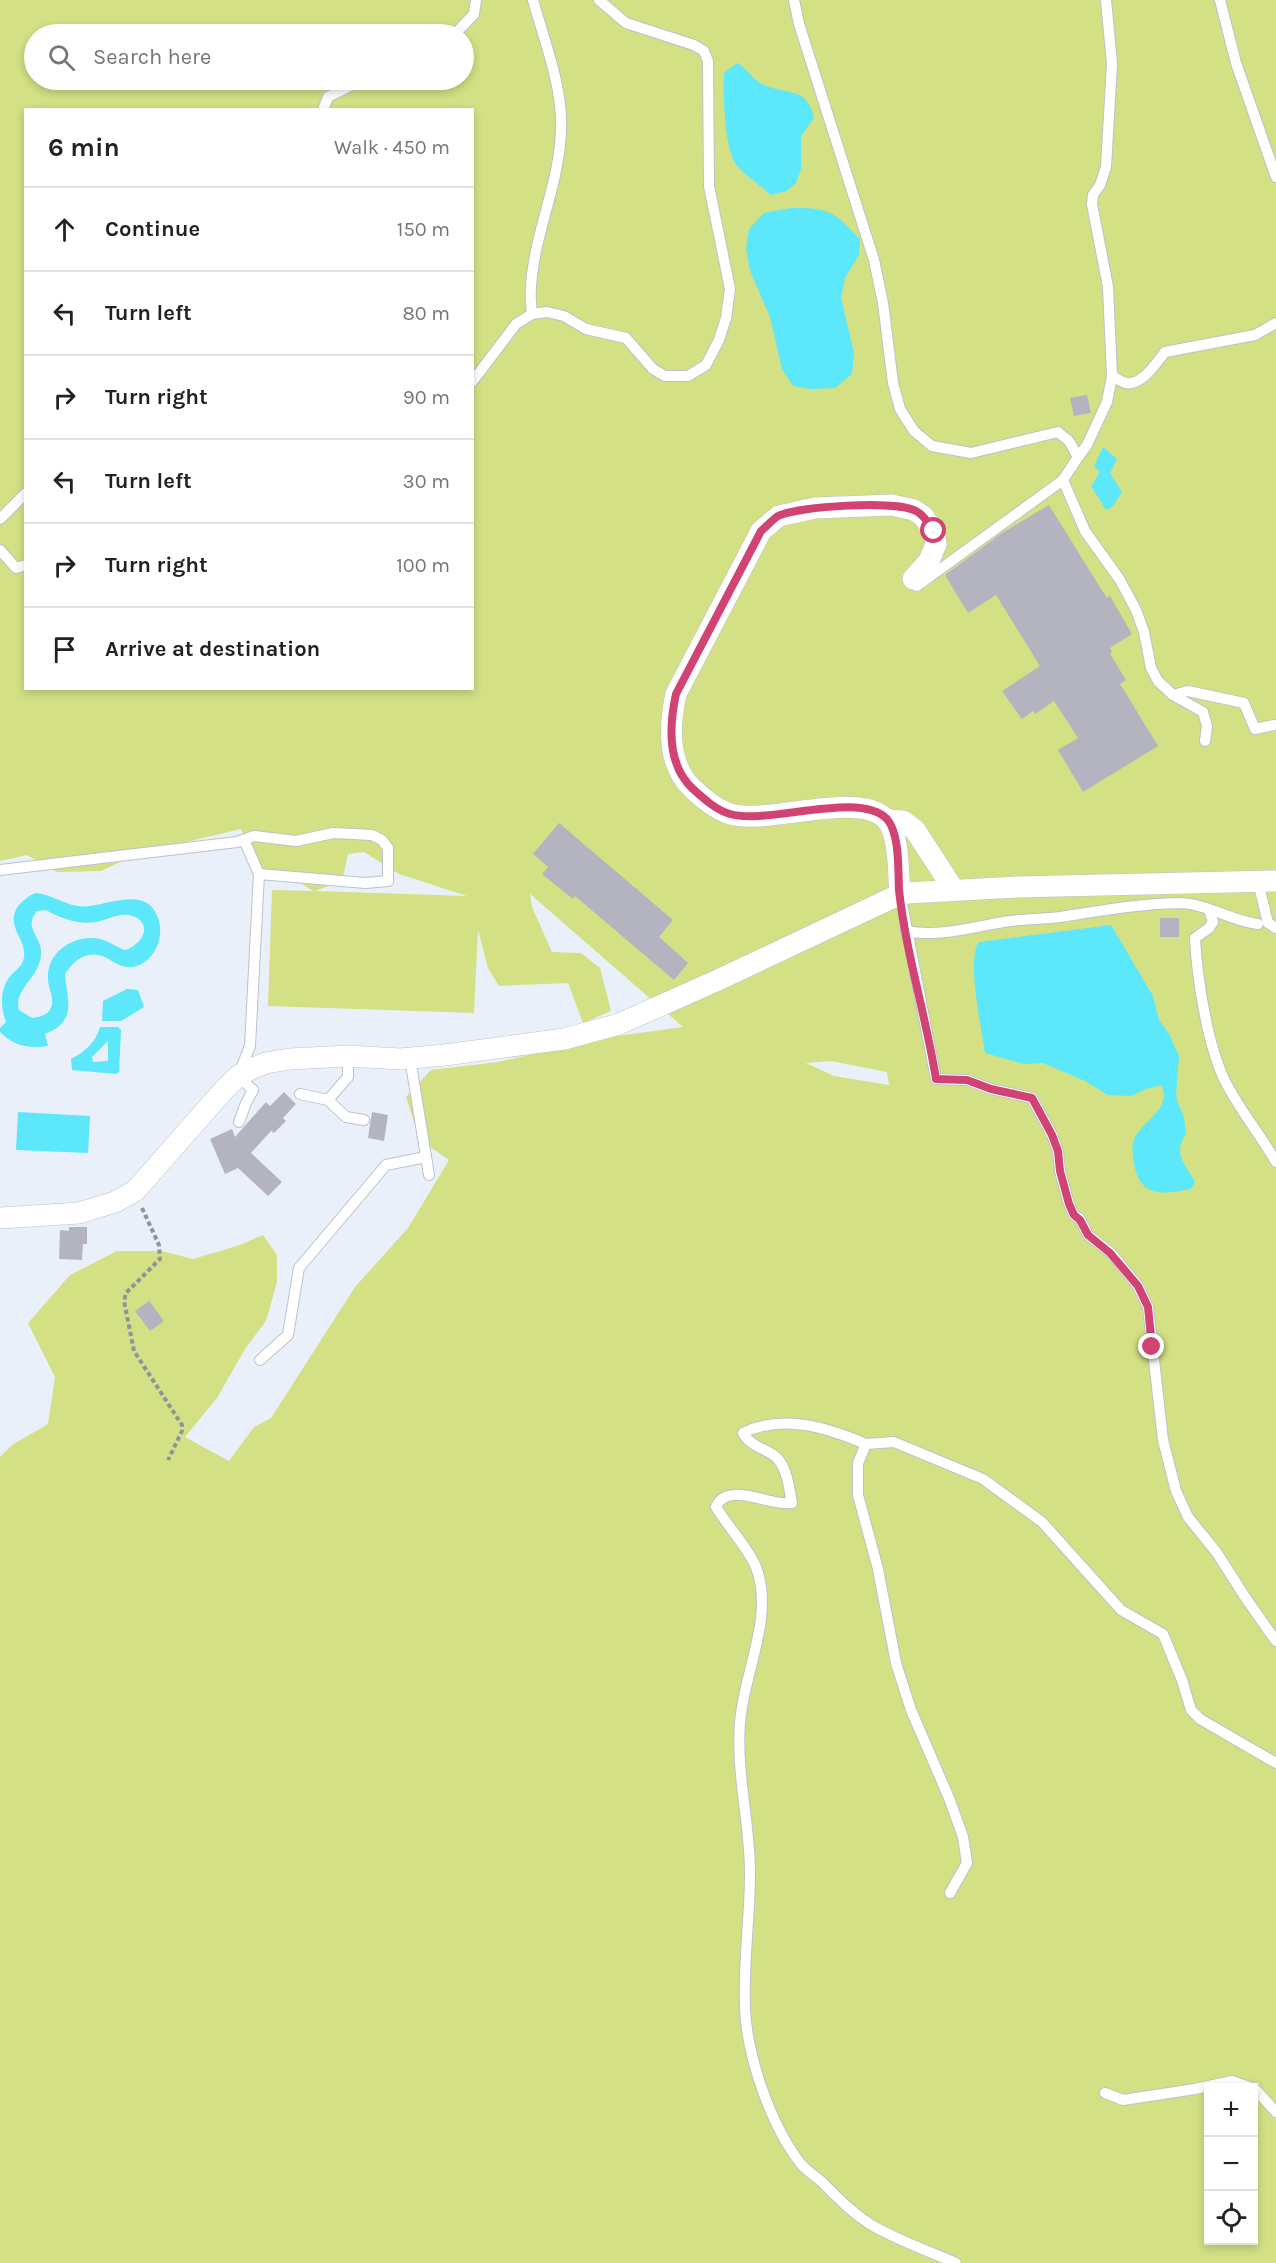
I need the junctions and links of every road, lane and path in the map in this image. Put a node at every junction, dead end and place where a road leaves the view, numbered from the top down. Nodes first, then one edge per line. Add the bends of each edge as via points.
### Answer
1 (476, 0) edge
2 (533, 0) edge
3 (599, 0) edge
4 (794, 0) edge
5 (1106, 0) edge
6 (1220, 0) edge
7 (464, 24) edge
8 (342, 90) edge
9 (324, 108) edge
10 (1276, 177) edge
11 (532, 314) junction
12 (1276, 323) edge
13 (1112, 376) junction
14 (474, 379) edge
15 (1078, 456) junction
16 (1063, 480) junction
17 (24, 495) edge
18 (0, 519) edge
19 (0, 550) edge
20 (24, 566) edge
21 (915, 583) joint
22 (1173, 695) junction
23 (1274, 725) dead end
24 (1205, 741) dead end
25 (888, 820) junction
26 (244, 840) junction
27 (0, 870) edge
28 (259, 874) junction
29 (1267, 882) edge
30 (954, 890) junction
31 (900, 894) junction
32 (1209, 910) junction
33 (1269, 924) edge
34 (906, 931) junction
35 (348, 1056) junction
36 (410, 1058) junction
37 (238, 1076) junction
38 (300, 1094) dead end
39 (328, 1100) junction
40 (364, 1120) dead end
41 (239, 1122) dead end
42 (426, 1157) junction
43 (1276, 1162) edge
44 (429, 1175) dead end
45 (135, 1191) junction
46 (0, 1218) edge
47 (261, 1360) dead end
48 (866, 1444) junction
49 (168, 1461) dead end
50 (1276, 1641) edge
51 (1276, 1763) edge
52 (950, 1893) dead end
53 (1223, 2083) edge
54 (1238, 2083) edge
55 (1204, 2087) edge
56 (1105, 2093) dead end
57 (1258, 2093) edge
58 (1276, 2112) edge
59 (956, 2263) edge

1 - 7 lane via 474,14
2 - 11 lane via 559,98 561,129 558,161 536,254
3 - 11 lane via 626,23 694,45 704,51 708,61 708,186 729,289 726,318 706,365 688,376 665,376 653,369 626,338 586,329 564,316
4 - 15 lane via 874,260 900,409 914,431 932,446 971,453 1058,432
5 - 13 lane via 1112,64 1106,167 1092,204 1108,287
6 - 10 lane via 1236,63
8 - 9 lane via 328,97
11 - 14 lane via 516,324
12 - 13 lane via 1255,335 1165,352 1135,382 1126,383
13 - 15 lane via 1107,402
15 - 16 lane
16 - 21 lane
16 - 22 lane via 1085,531 1136,610 1151,668
17 - 18 lane
19 - 20 lane via 16,568
21 - 25 street via 936,544 934,531 914,510 892,505 815,508 779,516 761,531 676,694 671,716 676,762 688,784 709,803 731,814 749,816 849,807 874,810
22 - 23 lane via 1188,691 1244,703 1255,729
22 - 24 lane via 1203,712 1208,726
25 - 30 street via 903,821 915,830
25 - 31 street via 896,840
26 - 27 lane
26 - 28 lane
26 - 28 lane via 254,836 296,841 349,833 372,835 388,848 388,881 365,883
28 - 37 lane via 250,1046
29 - 30 street
29 - 33 lane
30 - 31 street
31 - 34 lane
31 - 36 street via 619,1024 564,1039
32 - 33 lane via 1246,923
32 - 34 lane via 1182,903 1149,905 924,935
32 - 43 lane via 1213,922 1195,938 1197,974 1213,1048 1224,1079
34 - 50 lane via 936,1079 967,1080 1032,1098 1058,1151 1074,1215 1138,1286 1148,1307 1163,1440 1176,1491 1188,1516
35 - 36 street
35 - 37 street via 266,1063
35 - 39 lane via 348,1077
36 - 42 lane
37 - 41 lane via 253,1090
37 - 45 street
38 - 39 lane
39 - 40 lane via 346,1117
42 - 44 lane
42 - 47 lane via 386,1165 299,1268 288,1335
45 - 46 street via 79,1213
45 - 49 path via 159,1245 160,1259 126,1293 124,1301 134,1351 182,1425
48 - 51 lane via 894,1442 983,1479 1042,1522 1121,1610 1163,1634 1191,1710
48 - 52 lane via 858,1463 858,1495 878,1569 896,1663 910,1710 963,1837 967,1863
48 - 59 lane via 804,1424 752,1428 743,1433 755,1446 777,1458 788,1477 792,1503 783,1505 737,1495 719,1500 716,1507 755,1565 761,1597 759,1628 740,1722 739,1760 750,1873 745,2012 764,2097 803,2167 841,2203 872,2225
53 - 54 lane
55 - 56 lane via 1123,2100
57 - 58 lane

